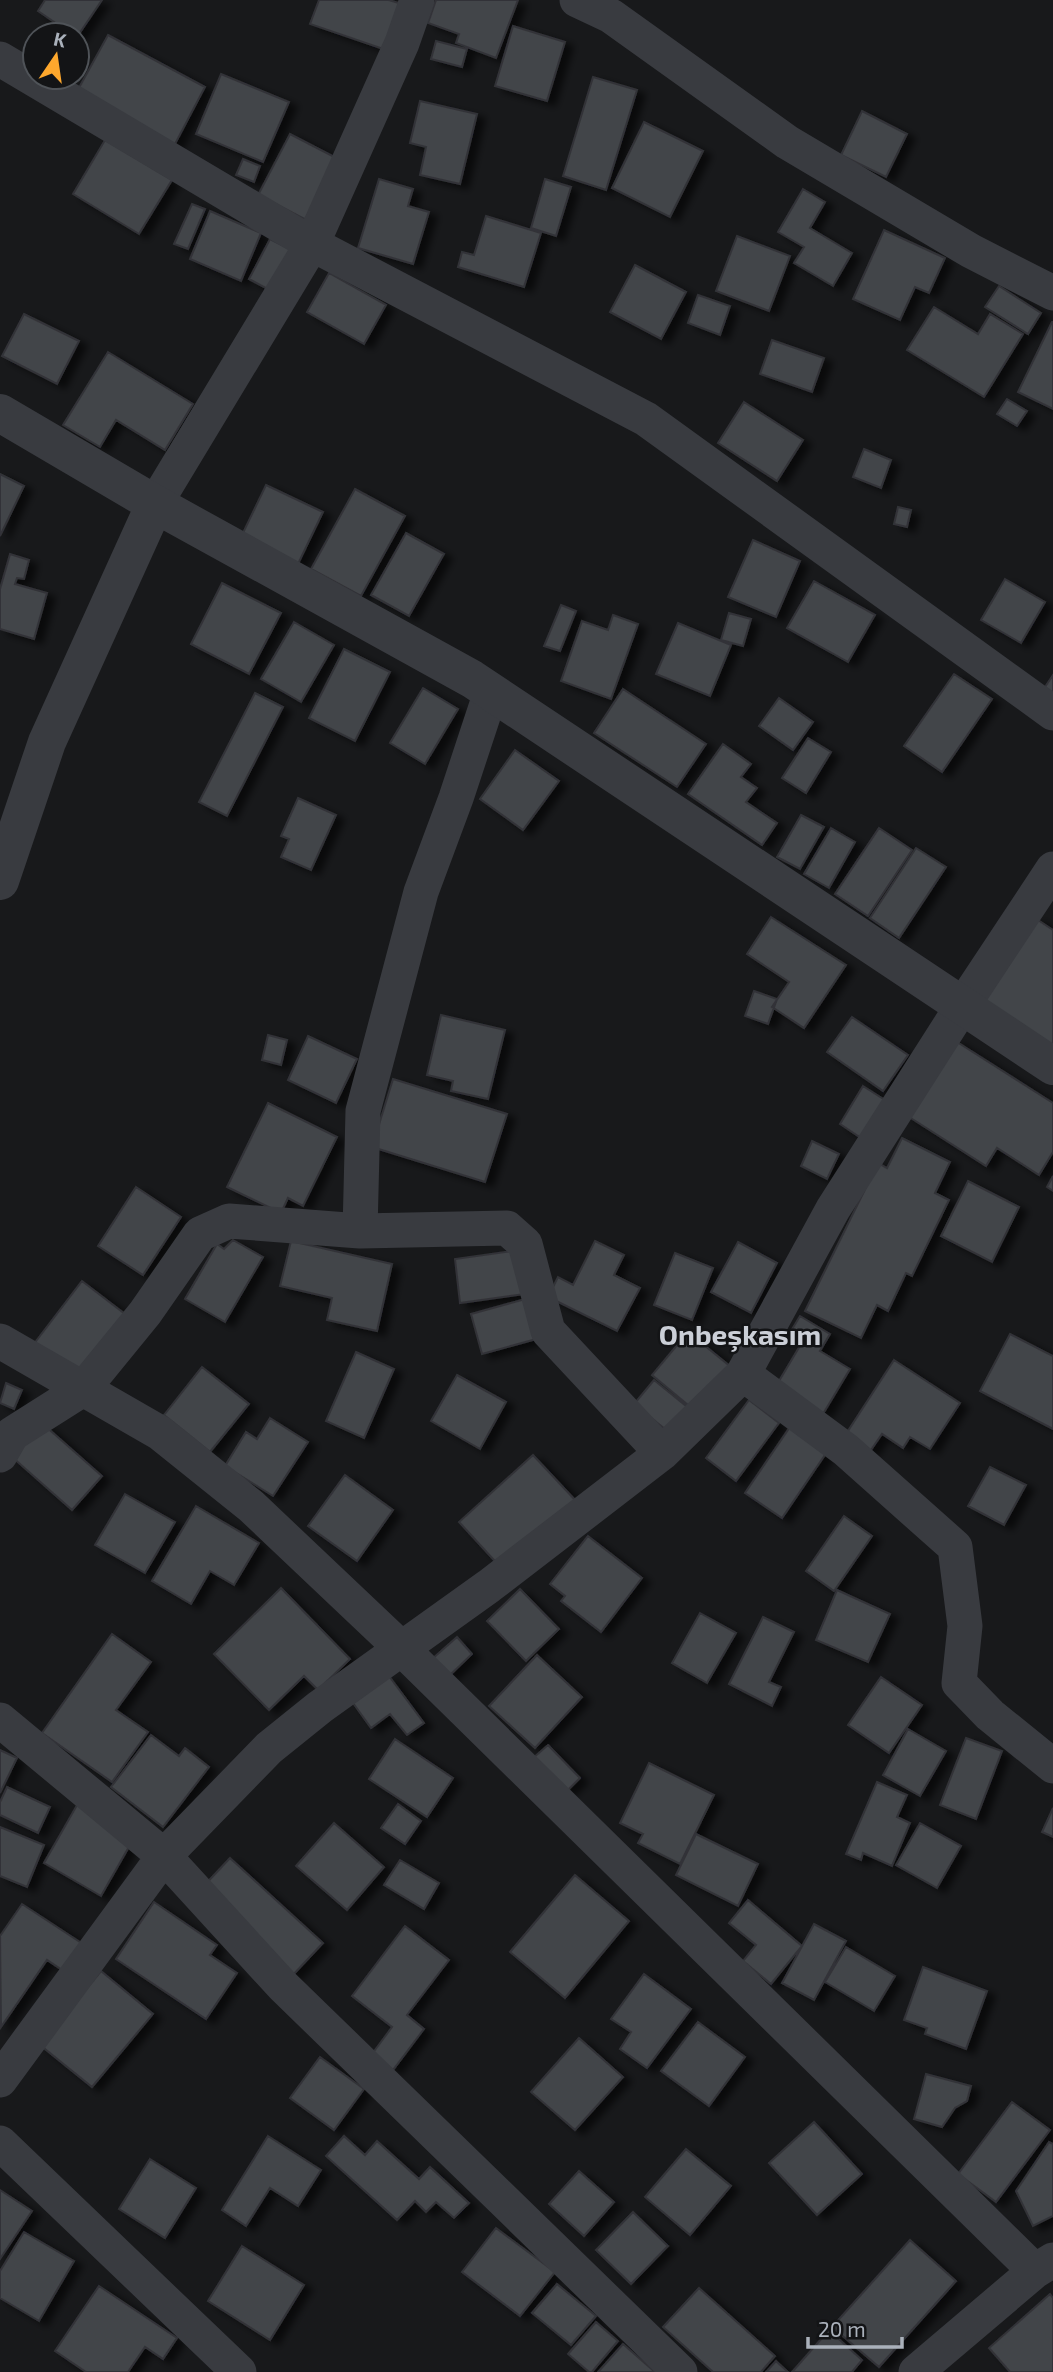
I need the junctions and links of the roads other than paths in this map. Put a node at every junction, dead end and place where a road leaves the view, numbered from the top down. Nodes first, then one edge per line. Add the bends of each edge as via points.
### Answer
1 (417, 0) edge
2 (577, 0) edge
3 (0, 58) edge
4 (312, 244) junction
5 (1053, 293) edge
6 (0, 413) edge
7 (155, 504) junction
8 (491, 692) junction
9 (1053, 713) edge
10 (1053, 869) edge
11 (0, 881) edge
12 (963, 1005) junction
13 (1053, 1066) edge
14 (360, 1231) junction
15 (0, 1341) edge
16 (743, 1374) junction
17 (83, 1389) junction
18 (662, 1453) junction
19 (0, 1455) edge
20 (402, 1649) junction
21 (0, 1720) edge
22 (1053, 1766) edge
23 (164, 1856) junction
24 (0, 2080) edge
25 (0, 2143) edge
26 (1044, 2266) edge
27 (239, 2372) edge
28 (680, 2372) edge
29 (916, 2372) edge

1 - 4 street
2 - 5 street via 611,16 787,142 971,251
3 - 4 street
4 - 7 street
4 - 9 street via 646,419
6 - 7 street
7 - 8 street
7 - 11 street via 47,742
8 - 12 street
8 - 14 street via 421,892 363,1111
10 - 12 street
12 - 13 street
12 - 16 street via 833,1209
14 - 17 street via 229,1221 200,1234 145,1313
14 - 18 street via 507,1228 525,1244 548,1331
15 - 17 street
16 - 18 street
16 - 22 street via 846,1450 955,1547 965,1626 959,1684
17 - 19 street via 12,1434
17 - 20 street via 160,1433 251,1506
18 - 20 street
20 - 23 street via 269,1748
20 - 26 street
21 - 23 street
23 - 24 street
23 - 28 street via 283,1986
25 - 27 street
26 - 29 street

